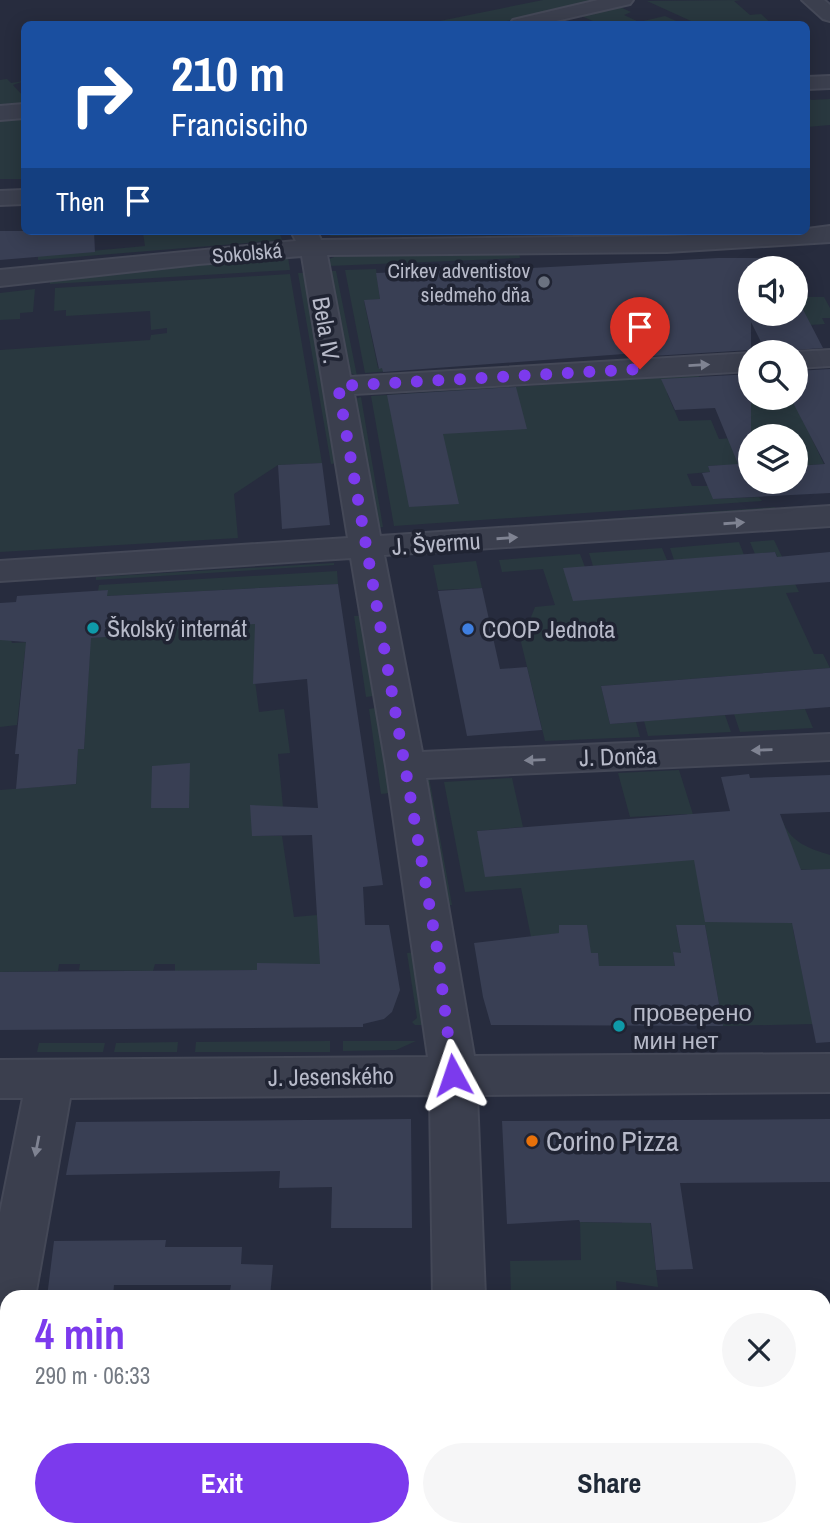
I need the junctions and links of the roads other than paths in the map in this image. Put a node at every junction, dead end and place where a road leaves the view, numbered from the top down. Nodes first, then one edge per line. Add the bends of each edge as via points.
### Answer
1 (624, 0) edge
2 (812, 0) edge
3 (830, 15) edge
4 (533, 21) edge
5 (830, 82) edge
6 (810, 83) edge
7 (21, 111) edge
8 (0, 113) edge
9 (21, 197) edge
10 (0, 198) edge
11 (830, 234) edge
12 (308, 239) edge
13 (0, 278) edge
14 (830, 358) edge
15 (808, 359) edge
16 (738, 363) edge
17 (338, 386) junction
18 (830, 516) edge
19 (366, 548) junction
20 (0, 571) edge
21 (830, 747) edge
22 (405, 765) junction
23 (830, 1073) edge
24 (453, 1075) junction
25 (0, 1079) edge
26 (50, 1079) junction
27 (10, 1290) edge
28 (459, 1290) edge

1 - 4 street
2 - 3 street
5 - 6 street
7 - 8 street
9 - 10 street
11 - 12 street, Sokolská via 647,246
12 - 13 street, Sokolská
12 - 17 street, Bela IV.
14 - 15 street
17 -> 16 street
17 - 19 street, Bela IV.
19 -> 18 street, J. Švermu
19 - 20 street, J. Švermu
19 - 22 street, Bela IV.
21 -> 22 street, J. Donča
22 - 24 street, Bela IV. via 438,954
23 - 24 street, J. Jesenského
24 - 26 street, J. Jesenského
24 - 28 street, Bela IV.
25 - 26 street, J. Jesenského
26 -> 27 street

